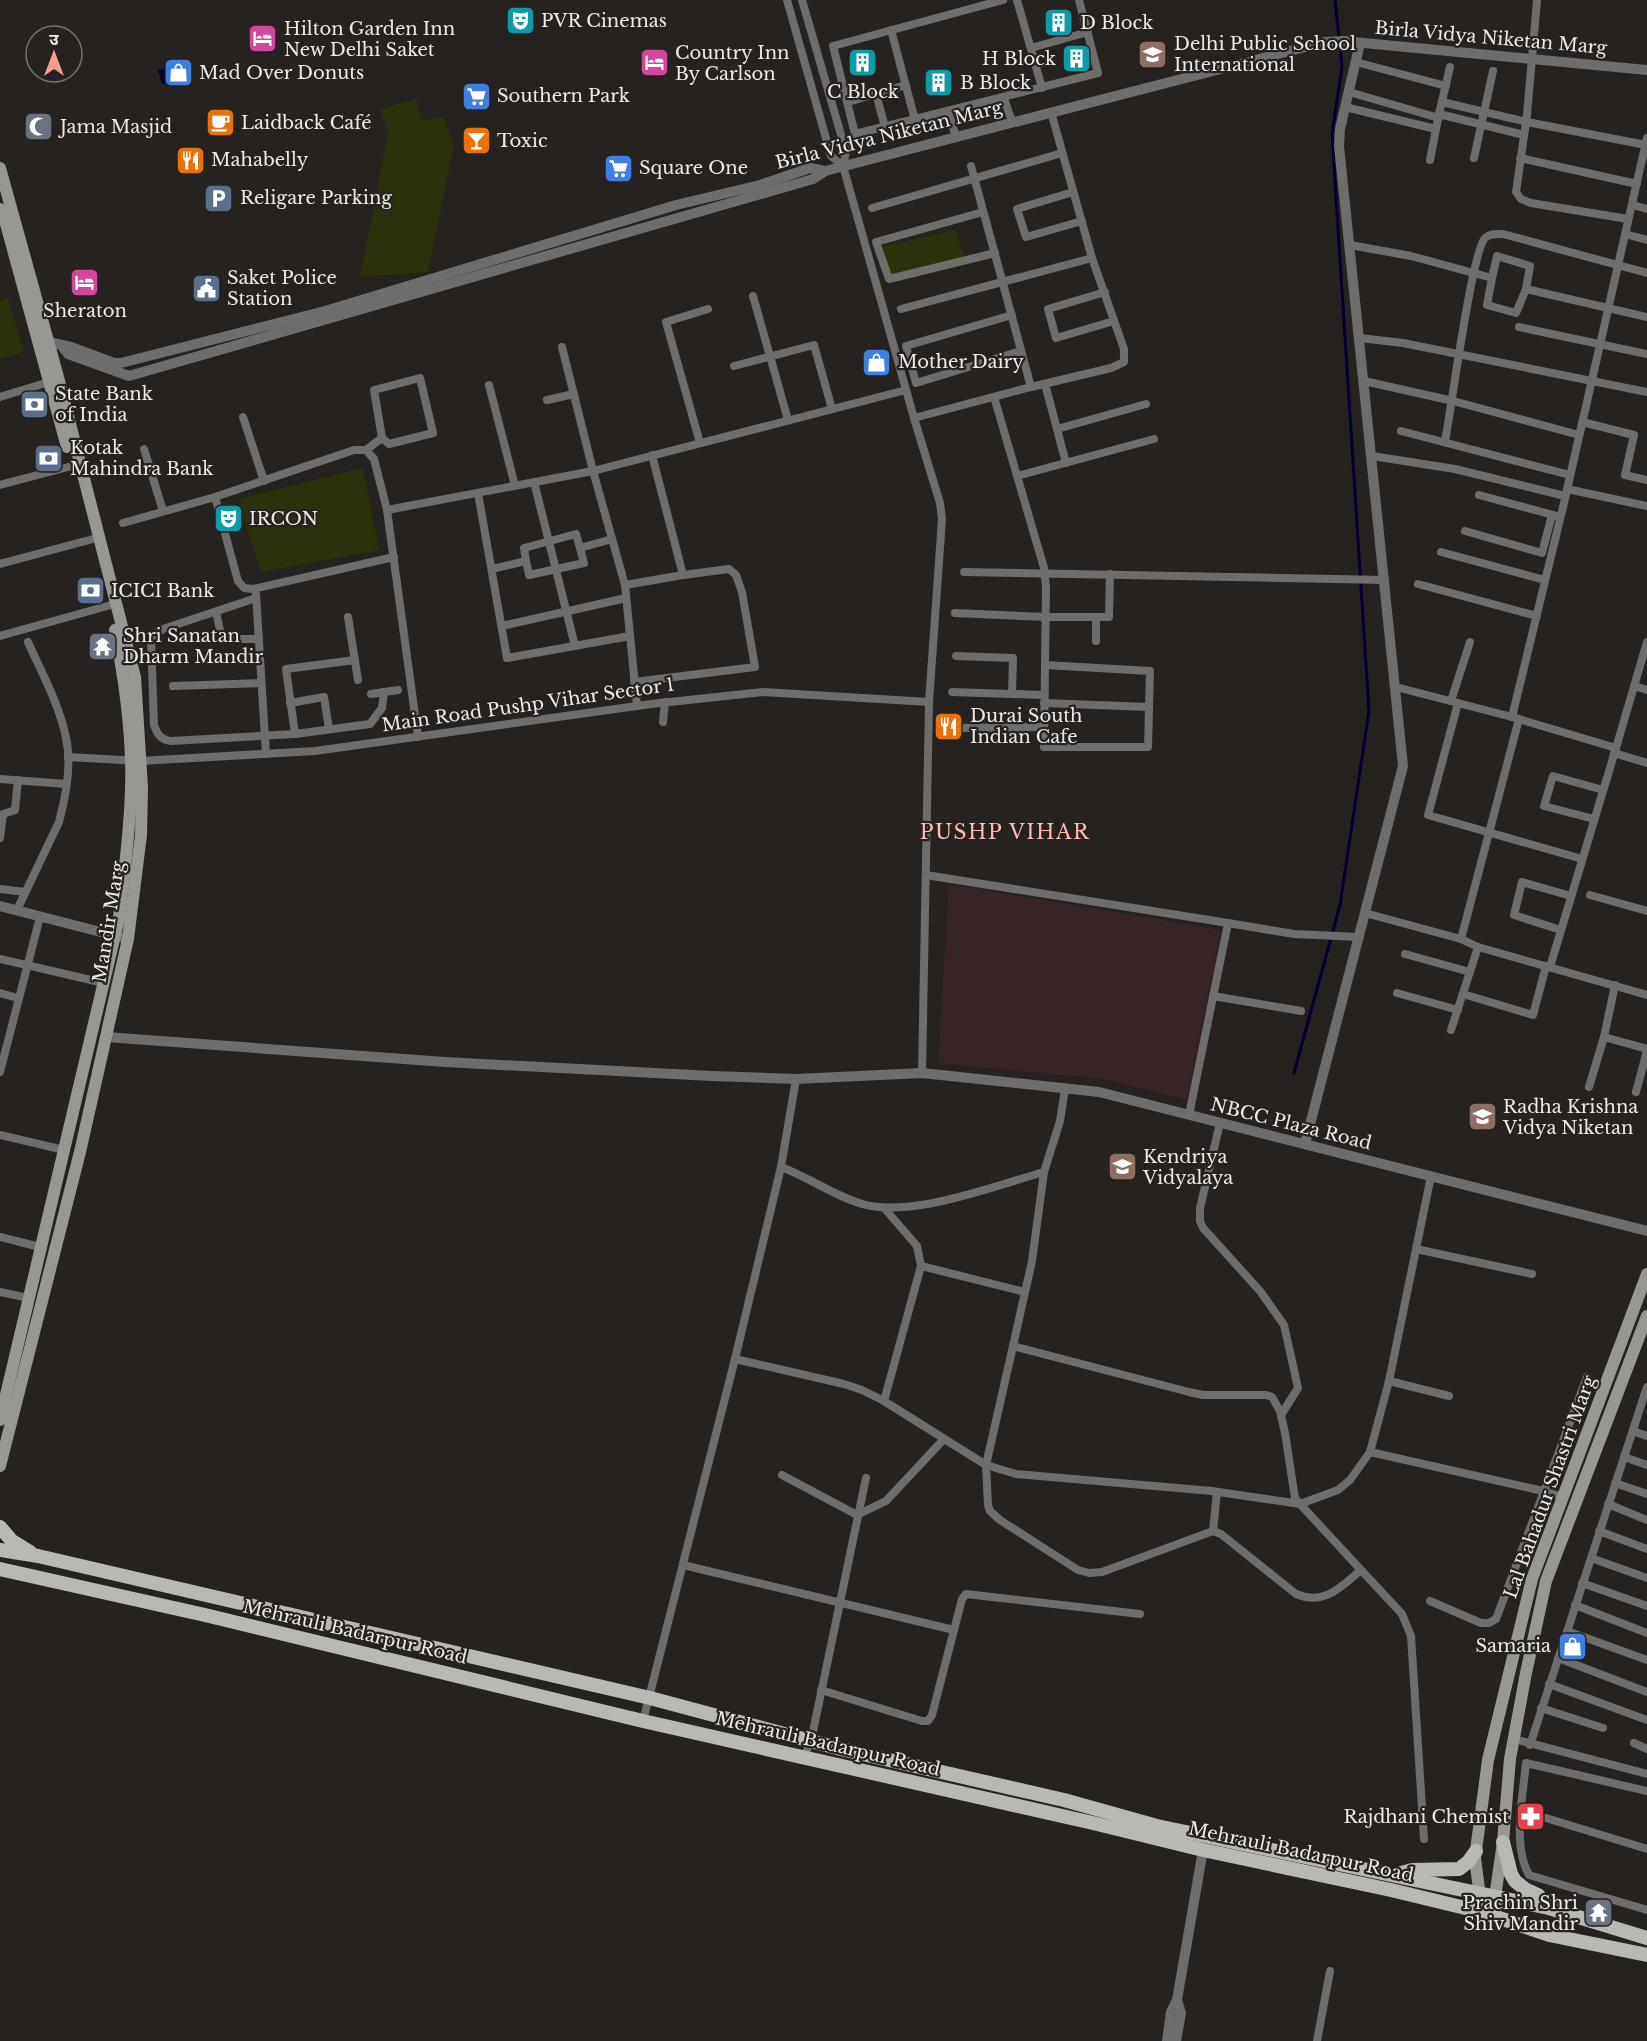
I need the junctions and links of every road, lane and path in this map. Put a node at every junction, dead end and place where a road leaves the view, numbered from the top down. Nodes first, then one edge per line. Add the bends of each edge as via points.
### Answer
1 (787, 0) edge
2 (802, 0) edge
3 (1003, 0) edge
4 (1017, 0) edge
5 (1079, 0) edge
6 (1537, 0) edge
7 (891, 30) junction
8 (1088, 32) junction
9 (1360, 43) junction
10 (1031, 48) junction
11 (1533, 58) junction
12 (1356, 63) junction
13 (1450, 67) dead end
14 (1647, 70) edge
15 (1493, 71) dead end
16 (906, 85) junction
17 (1446, 86) junction
18 (1042, 88) junction
19 (1349, 92) junction
20 (876, 94) junction
21 (1004, 98) junction
22 (848, 102) junction
23 (1442, 102) junction
24 (1345, 107) junction
25 (948, 112) junction
26 (1051, 112) junction
27 (1485, 112) junction
28 (1439, 116) junction
29 (915, 120) junction
30 (1012, 122) junction
31 (1527, 122) junction
32 (1482, 125) junction
33 (885, 127) junction
34 (1436, 129) junction
35 (1524, 135) junction
36 (956, 137) junction
37 (1646, 142) edge
38 (1062, 153) junction
39 (1520, 158) junction
40 (1474, 159) dead end
41 (1430, 160) dead end
42 (1644, 161) edge
43 (843, 166) junction
44 (971, 166) dead end
45 (0, 168) edge
46 (974, 179) junction
47 (1636, 184) junction
48 (2, 186) edge
49 (1073, 192) junction
50 (1632, 205) junction
51 (872, 208) dead end
52 (0, 209) edge
53 (1647, 209) edge
54 (983, 212) junction
55 (1628, 219) junction
56 (1082, 221) junction
57 (1625, 234) junction
58 (1647, 240) edge
59 (1350, 245) junction
60 (995, 254) junction
61 (1092, 258) junction
62 (1618, 265) junction
63 (1473, 273) junction
64 (1647, 273) edge
65 (1492, 278) junction
66 (1002, 281) junction
67 (1526, 289) junction
68 (1105, 292) junction
69 (753, 296) dead end
70 (1608, 308) junction
71 (708, 309) dead end
72 (901, 309) dead end
73 (1012, 315) junction
74 (1647, 317) edge
75 (1114, 321) junction
76 (1519, 327) dead end
77 (1360, 338) junction
78 (43, 340) junction
79 (1600, 344) junction
80 (562, 347) dead end
81 (1021, 351) junction
82 (1461, 354) junction
83 (1647, 354) edge
84 (770, 357) junction
85 (734, 366) dead end
86 (1592, 380) junction
87 (54, 381) junction
88 (1364, 381) junction
89 (1045, 384) junction
90 (489, 385) dead end
91 (1031, 387) junction
92 (906, 390) junction
93 (1647, 392) edge
94 (574, 393) junction
95 (0, 396) edge
96 (994, 397) junction
97 (547, 400) dead end
98 (1453, 401) junction
99 (1146, 404) dead end
100 (832, 409) junction
101 (243, 417) dead end
102 (914, 418) junction
103 (788, 420) junction
104 (1582, 422) junction
105 (1057, 429) junction
106 (1401, 431) dead end
107 (1579, 435) junction
108 (382, 438) junction
109 (1154, 439) dead end
110 (1445, 441) junction
111 (700, 443) junction
112 (144, 449) dead end
113 (366, 450) junction
114 (652, 455) junction
115 (1372, 456) junction
116 (1066, 463) junction
117 (72, 466) junction
118 (593, 471) junction
119 (1570, 475) junction
120 (1017, 476) junction
121 (1647, 480) edge
122 (264, 481) junction
123 (534, 482) junction
124 (0, 484) edge
125 (515, 486) junction
126 (478, 492) junction
127 (1566, 492) junction
128 (1479, 495) dead end
129 (215, 497) junction
130 (1647, 506) edge
131 (387, 510) junction
132 (163, 511) junction
133 (1556, 516) junction
134 (123, 523) dead end
135 (1465, 531) dead end
136 (93, 539) junction
137 (612, 539) junction
138 (549, 541) junction
139 (580, 548) junction
140 (1441, 552) dead end
141 (394, 557) junction
142 (526, 561) junction
143 (0, 564) edge
144 (492, 569) junction
145 (556, 570) junction
146 (964, 572) dead end
147 (1045, 573) junction
148 (683, 574) junction
149 (1110, 574) junction
150 (1385, 580) junction
151 (1545, 580) junction
152 (1418, 584) dead end
153 (625, 585) junction
154 (256, 588) junction
155 (256, 598) junction
156 (626, 598) junction
157 (111, 605) junction
158 (216, 612) junction
159 (567, 612) junction
160 (955, 613) dead end
161 (1537, 616) junction
162 (348, 617) dead end
163 (1046, 617) junction
164 (1096, 617) junction
165 (502, 626) junction
166 (0, 636) edge
167 (630, 636) junction
168 (259, 639) junction
169 (1096, 641) dead end
170 (28, 642) dead end
171 (1470, 642) dead end
172 (1647, 642) edge
173 (575, 646) junction
174 (956, 656) dead end
175 (355, 660) junction
176 (1045, 665) junction
177 (358, 680) dead end
178 (634, 682) junction
179 (261, 683) junction
180 (173, 686) dead end
181 (1634, 686) junction
182 (1396, 687) junction
183 (398, 690) dead end
184 (1647, 690) edge
185 (384, 692) junction
186 (952, 692) dead end
187 (370, 694) dead end
188 (1012, 694) junction
189 (1044, 699) junction
190 (665, 702) junction
191 (929, 702) junction
192 (1455, 702) junction
193 (290, 703) junction
194 (637, 706) junction
195 (1149, 707) junction
196 (1515, 718) junction
197 (663, 722) dead end
198 (1044, 727) junction
199 (954, 728) dead end
200 (329, 729) junction
201 (295, 734) junction
202 (265, 736) junction
203 (418, 736) junction
204 (1615, 751) junction
205 (266, 754) junction
206 (68, 757) junction
207 (136, 761) junction
208 (1647, 763) edge
209 (0, 779) edge
210 (18, 780) junction
211 (66, 784) junction
212 (1603, 790) junction
213 (1594, 819) junction
214 (1489, 834) junction
215 (0, 838) edge
216 (1582, 859) junction
217 (926, 874) junction
218 (0, 889) edge
219 (25, 892) junction
220 (1590, 895) dead end
221 (1571, 896) junction
222 (0, 906) edge
223 (17, 910) junction
224 (1647, 911) edge
225 (1365, 913) junction
226 (40, 917) junction
227 (1228, 923) junction
228 (1562, 930) junction
229 (116, 936) junction
230 (1359, 937) junction
231 (128, 939) junction
232 (1461, 939) junction
233 (1478, 947) junction
234 (1405, 954) dead end
235 (0, 959) edge
236 (27, 965) junction
237 (1548, 966) junction
238 (1470, 972) junction
239 (104, 983) junction
240 (1615, 985) junction
241 (0, 993) edge
242 (1396, 993) dead end
243 (1463, 994) junction
244 (1647, 995) edge
245 (1214, 996) junction
246 (18, 998) junction
247 (1458, 1010) junction
248 (1301, 1011) dead end
249 (1451, 1030) dead end
250 (106, 1037) junction
251 (1604, 1037) junction
252 (1647, 1050) edge
253 (0, 1072) edge
254 (922, 1073) junction
255 (796, 1079) junction
256 (1589, 1087) dead end
257 (1065, 1089) junction
258 (1636, 1092) dead end
259 (1189, 1115) junction
260 (1220, 1123) junction
261 (0, 1135) edge
262 (1305, 1144) junction
263 (64, 1150) junction
264 (781, 1167) junction
265 (1044, 1172) junction
266 (1431, 1176) junction
267 (885, 1209) junction
268 (1647, 1231) edge
269 (0, 1237) edge
270 (40, 1247) junction
271 (1416, 1249) junction
272 (921, 1266) junction
273 (1532, 1274) dead end
274 (1647, 1274) edge
275 (0, 1292) edge
276 (1025, 1292) junction
277 (28, 1298) junction
278 (1647, 1316) edge
279 (1013, 1346) junction
280 (735, 1359) junction
281 (1587, 1377) dead end
282 (1389, 1381) junction
283 (1647, 1387) edge
284 (1449, 1396) dead end
285 (884, 1401) junction
286 (1644, 1406) edge
287 (1281, 1415) junction
288 (0, 1420) edge
289 (1633, 1431) junction
290 (1647, 1436) edge
291 (944, 1439) junction
292 (1370, 1452) junction
293 (1624, 1457) junction
294 (986, 1465) junction
295 (1647, 1465) edge
296 (0, 1466) edge
297 (782, 1476) dead end
298 (866, 1478) dead end
299 (1615, 1483) junction
300 (1543, 1491) junction
301 (1217, 1492) junction
302 (1647, 1494) edge
303 (1563, 1497) junction
304 (1300, 1504) junction
305 (1608, 1504) junction
306 (857, 1515) junction
307 (1647, 1520) edge
308 (0, 1527) edge
309 (1213, 1531) junction
310 (1599, 1531) junction
311 (1647, 1549) edge
312 (0, 1550) edge
313 (38, 1556) junction
314 (1591, 1558) junction
315 (683, 1565) junction
316 (0, 1569) edge
317 (1361, 1570) junction
318 (1647, 1578) edge
319 (1582, 1583) junction
320 (209, 1596) junction
321 (1430, 1601) dead end
322 (840, 1603) junction
323 (1575, 1605) junction
324 (1647, 1606) edge
325 (1140, 1614) dead end
326 (205, 1615) junction
327 (954, 1630) junction
328 (1567, 1631) junction
329 (1647, 1633) edge
330 (1558, 1658) junction
331 (1647, 1660) edge
332 (1549, 1684) junction
333 (821, 1690) junction
334 (1647, 1692) edge
335 (650, 1698) junction
336 (1541, 1708) junction
337 (1647, 1720) edge
338 (643, 1721) junction
339 (1603, 1728) dead end
340 (1514, 1739) junction
341 (811, 1741) junction
342 (1634, 1743) dead end
343 (1530, 1745) junction
344 (1647, 1749) edge
345 (804, 1757) junction
346 (1647, 1774) edge
347 (1647, 1791) edge
348 (1546, 1818) dead end
349 (1424, 1839) dead end
350 (1503, 1842) junction
351 (1647, 1849) edge
352 (1203, 1850) junction
353 (1476, 1851) junction
354 (1396, 1875) junction
355 (1480, 1894) junction
356 (1495, 1897) junction
357 (1549, 1908) junction
358 (1647, 1910) edge
359 (1482, 1911) junction
360 (1647, 1938) edge
361 (1647, 1955) edge
362 (1330, 1971) dead end
363 (1177, 2000) junction
364 (1167, 2041) edge
365 (1176, 2041) edge
366 (1317, 2041) edge

1 - 43 street via 831,156
2 - 43 street via 846,152
3 - 7 street
4 - 10 street
5 - 8 street
6 - 11 street
7 - 16 street
7 - 22 street via 833,46
8 - 10 street
8 - 18 street via 1098,73
9 - 11 street, Birla Vidya Niketan Marg
9 - 12 street
9 - 26 street, Birla Vidya Niketan Marg via 1325,42
10 - 18 street
11 - 14 street, Birla Vidya Niketan Marg
11 - 31 street
12 - 17 street
12 - 19 street
13 - 17 street
15 - 27 street
16 - 20 street
16 - 29 street
17 - 23 street
18 - 21 street
19 - 24 street
19 - 28 street
20 - 22 street
20 - 33 street
21 - 25 street
21 - 30 street
22 - 33 street via 855,134
23 - 27 street
23 - 28 street
24 - 34 street
24 - 59 street via 1339,146
25 - 29 street
25 - 36 street
26 - 30 street, Birla Vidya Niketan Marg
26 - 38 street
27 - 31 street
27 - 32 street
28 - 32 street
28 - 34 street
29 - 33 street
30 - 36 street, Birla Vidya Niketan Marg
31 - 35 street
31 - 37 street
32 - 35 street
32 - 40 street
34 - 41 street
35 - 39 street
36 - 43 street, Birla Vidya Niketan Marg
37 - 42 street
38 - 46 street
38 - 49 street
39 - 47 street
39 - 55 street via 1516,192 1521,198
42 - 47 street
43 - 78 street, Birla Vidya Niketan Marg via 825,171 810,168 676,206 500,264 248,337 122,363
43 - 92 street
44 - 46 street
45 - 48 main road
46 - 51 street
46 - 54 street
47 - 50 street
48 - 78 main road
49 - 56 street
49 - 56 street via 1017,210 1026,237
50 - 53 street
50 - 55 street
52 - 78 main road
54 - 60 street
54 - 60 street via 876,242 889,279
55 - 57 street
56 - 61 street
57 - 58 street
57 - 62 street
59 - 63 street
59 - 77 street
60 - 66 street
61 - 66 street
61 - 68 street
62 - 63 street via 1493,234 1485,237
62 - 64 street
62 - 70 street
63 - 65 street
63 - 82 street
65 - 67 street via 1497,256 1530,266
65 - 67 street via 1486,305 1516,313
66 - 72 street
66 - 73 street
67 - 70 street
68 - 75 street
68 - 75 street via 1048,309 1056,338
69 - 84 street
70 - 74 street
70 - 79 street
71 - 111 street via 666,322
73 - 81 street
73 - 81 street via 906,346 908,355 916,383
75 - 89 street via 1124,349 1124,362
76 - 79 street
77 - 82 street
77 - 88 street
78 - 87 main road
79 - 83 street
79 - 86 street
80 - 94 street
81 - 91 street
82 - 86 street
82 - 98 street
84 - 85 street
84 - 100 street via 814,345
84 - 103 street
86 - 93 street
86 - 104 street
87 - 95 street
87 - 117 main road, Mandir Marg
87 - 207 main road, Mandir Marg via 135,677
88 - 98 street
88 - 115 street
89 - 91 street
89 - 105 street
90 - 125 street
91 - 96 street
92 - 100 street
92 - 102 street
94 - 97 street
94 - 118 street
96 - 102 street
96 - 120 street
98 - 107 street
98 - 110 street
99 - 105 street
100 - 103 street
101 - 122 street
102 - 191 street via 942,519
103 - 111 street
104 - 107 street
104 - 121 street via 1634,435 1625,475
105 - 116 street
106 - 110 street
107 - 119 street
108 - 108 street via 389,444 433,433 420,378 374,390
108 - 113 street
109 - 116 street
110 - 119 street
111 - 114 street
112 - 132 street
113 - 122 street via 354,450
113 - 131 street via 374,459
114 - 118 street
114 - 148 street
115 - 127 street
115 - 150 street
116 - 120 street
117 - 124 street
117 - 136 main road, Mandir Marg
118 - 123 street
118 - 137 street
119 - 127 street
120 - 147 street
122 - 129 street
123 - 125 street
123 - 138 street
125 - 126 street
126 - 131 street
126 - 144 street
127 - 130 street
127 - 133 street
128 - 133 street
129 - 132 street
129 - 154 street via 238,581 244,588
131 - 141 street
132 - 134 street
133 - 135 street via 1542,554
133 - 151 street
136 - 143 street
136 - 157 main road, Mandir Marg
137 - 139 street
137 - 153 street
138 - 139 street via 576,534
138 - 142 street via 524,548
138 - 145 street
139 - 145 street via 584,563
140 - 151 street
141 - 154 street
141 - 203 street
142 - 144 street
142 - 145 street via 529,575
144 - 165 street
145 - 159 street
146 - 147 street
147 - 149 street
147 - 163 street
148 - 153 street
148 - 178 street via 729,569 736,575 755,667
149 - 150 street
149 - 164 street via 1109,617
150 - 182 street
151 - 161 street
152 - 161 street
153 - 156 street
154 - 155 street
155 - 158 street
155 - 168 street
156 - 159 street
156 - 167 street
157 - 166 street
157 - 207 main road, Mandir Marg
158 - 168 street via 222,639
158 - 202 street via 164,629 151,639 156,732 171,741
159 - 165 street
159 - 173 street
160 - 163 street
161 - 196 street
162 - 175 street
163 - 164 street
163 - 176 street
164 - 169 street
165 - 173 street via 507,658
167 - 173 street
167 - 178 street
168 - 179 street
170 - 206 street via 66,735
171 - 192 street
172 - 181 street
174 - 188 street via 1013,658
175 - 177 street
175 - 193 street via 286,669
176 - 189 street
176 - 195 street via 1150,671
178 - 194 street
179 - 180 street
179 - 202 street
181 - 184 street
181 - 204 street
182 - 192 street
182 - 225 street via 1404,766
183 - 185 street
185 - 187 street
185 - 200 street via 382,708 370,724
186 - 188 street
188 - 189 street
189 - 195 street
189 - 198 street
190 - 191 street, Main Road Pushp Vihar Sector 1 via 763,692
190 - 194 street, Main Road Pushp Vihar Sector 1
190 - 197 street
191 - 217 street
192 - 196 street
192 - 214 street via 1428,815
193 - 200 street via 324,697
193 - 201 street
194 - 203 street, Main Road Pushp Vihar Sector 1
195 - 198 street via 1148,747 1044,747
196 - 204 street
196 - 214 street
198 - 199 street
200 - 201 street
201 - 202 street
202 - 205 street
203 - 205 street, Main Road Pushp Vihar Sector 1
204 - 208 street
204 - 212 street
205 - 207 street, Main Road Pushp Vihar Sector 1
206 - 207 street, Main Road Pushp Vihar Sector 1
206 - 211 street
207 - 229 main road, Mandir Marg
207 - 231 main road, Mandir Marg via 142,788 141,835
209 - 210 street
210 - 211 street
210 - 215 street via 15,810 3,814
211 - 219 street via 59,822
212 - 213 street
212 - 213 street via 1553,776 1544,806
213 - 216 street
214 - 216 street
214 - 232 street
216 - 221 street
217 - 227 street
217 - 254 street
218 - 219 street
219 - 223 street
220 - 224 street
221 - 228 street
221 - 228 street via 1522,882 1514,915
222 - 223 street
223 - 226 street
225 - 230 street
225 - 232 street
226 - 229 street
226 - 236 street
227 - 230 street
227 - 245 street
228 - 237 street
229 - 231 street
229 - 239 main road, Mandir Marg
230 - 262 street
231 - 250 main road, Mandir Marg
232 - 233 street
233 - 237 street
233 - 238 street
234 - 238 street
235 - 236 street
236 - 239 street
236 - 246 street
237 - 240 street
237 - 243 street via 1533,1015
238 - 243 street
239 - 263 main road, Mandir Marg
240 - 244 street
240 - 251 street
241 - 246 street
242 - 247 street
243 - 247 street
245 - 248 street
245 - 259 street
246 - 253 street
247 - 249 street
250 - 255 street, NBCC Plaza Road via 446,1062
250 - 296 main road, Mandir Marg
251 - 252 street
251 - 256 street
252 - 258 street
254 - 255 street, NBCC Plaza Road
254 - 257 street, NBCC Plaza Road
255 - 264 street
257 - 259 street, NBCC Plaza Road via 1099,1092
257 - 265 street via 1060,1121
259 - 260 street, NBCC Plaza Road
260 - 262 street, NBCC Plaza Road
260 - 287 street via 1200,1221 1284,1325 1298,1388
261 - 263 street
262 - 266 street, NBCC Plaza Road
263 - 270 main road, Mandir Marg
264 - 267 street via 856,1202
264 - 280 street
265 - 267 street via 930,1204
265 - 276 street
266 - 268 street, NBCC Plaza Road
266 - 271 street
267 - 272 street via 916,1246
269 - 270 street
270 - 277 main road, Mandir Marg
271 - 273 street
271 - 282 street
272 - 276 street
272 - 285 street
274 - 303 main road, Lal Bahadur Shastri Marg
275 - 277 street
276 - 279 street
277 - 288 main road, Mandir Marg
278 - 340 main road, Lal Bahadur Shastri Marg via 1546,1581
279 - 287 street via 1203,1395 1266,1395 1275,1401
279 - 294 street
280 - 285 street via 844,1384
280 - 315 street
281 - 300 street
282 - 284 street
282 - 292 street
283 - 286 street
285 - 291 street
286 - 289 street
287 - 304 street via 1295,1498
289 - 290 street
289 - 293 street
291 - 294 street
291 - 306 street via 886,1501
292 - 300 street
292 - 304 street via 1338,1490
293 - 295 street
293 - 299 street
294 - 301 street via 1016,1474
294 - 309 street via 990,1511 1078,1570 1102,1572
297 - 306 street
298 - 306 street
299 - 302 street
299 - 305 street
300 - 303 street
300 - 321 street via 1496,1619 1481,1623
301 - 304 street
301 - 309 street
303 - 353 main road, Lal Bahadur Shastri Marg via 1529,1590 1488,1760
304 - 317 street
305 - 307 street
305 - 310 street
306 - 322 street
308 - 313 main road via 16,1544
309 - 317 street via 1306,1598 1335,1593
310 - 311 street
310 - 314 street
312 - 313 main road, Mehrauli Badarpur Road
313 - 320 main road, Mehrauli Badarpur Road
314 - 318 street
314 - 319 street
315 - 322 street
315 - 335 street
316 - 326 main road, Mehrauli Badarpur Road
317 - 349 street via 1402,1614 1411,1636
319 - 323 street
319 - 324 street
320 - 326 main road
320 - 335 main road, Mehrauli Badarpur Road
322 - 327 street
322 - 333 street
323 - 328 street
323 - 329 street
325 - 327 street via 966,1594
326 - 338 main road, Mehrauli Badarpur Road
327 - 333 street via 928,1721
328 - 330 street
328 - 331 street
330 - 332 street
330 - 334 street
332 - 336 street
332 - 337 street
333 - 341 street
335 - 338 street
335 - 341 main road, Mehrauli Badarpur Road
336 - 339 street
336 - 343 street
338 - 345 main road, Mehrauli Badarpur Road
340 - 343 street
340 - 350 main road, Lal Bahadur Shastri Marg
341 - 345 street
341 - 354 main road, Mehrauli Badarpur Road via 1064,1800 1157,1826
342 - 344 street
343 - 346 street
345 - 352 main road, Mehrauli Badarpur Road
347 - 358 street via 1526,1763 1520,1830 1529,1875
348 - 351 street
350 - 356 main road, Lal Bahadur Shastri Marg
350 - 357 main road via 1515,1881 1538,1895
352 - 359 main road, Mehrauli Badarpur Road
352 - 363 street
353 - 354 main road via 1459,1869 1412,1870
353 - 355 main road, Lal Bahadur Shastri Marg
354 - 355 main road, Mehrauli Badarpur Road
355 - 356 main road, Mehrauli Badarpur Road
355 - 359 main road, Lal Bahadur Shastri Marg
356 - 357 main road, Mehrauli Badarpur Road
356 - 359 main road
357 - 360 main road
359 - 361 main road, Mehrauli Badarpur Road via 1549,1935
362 - 366 street
363 - 364 street
363 - 365 street via 1181,2013

